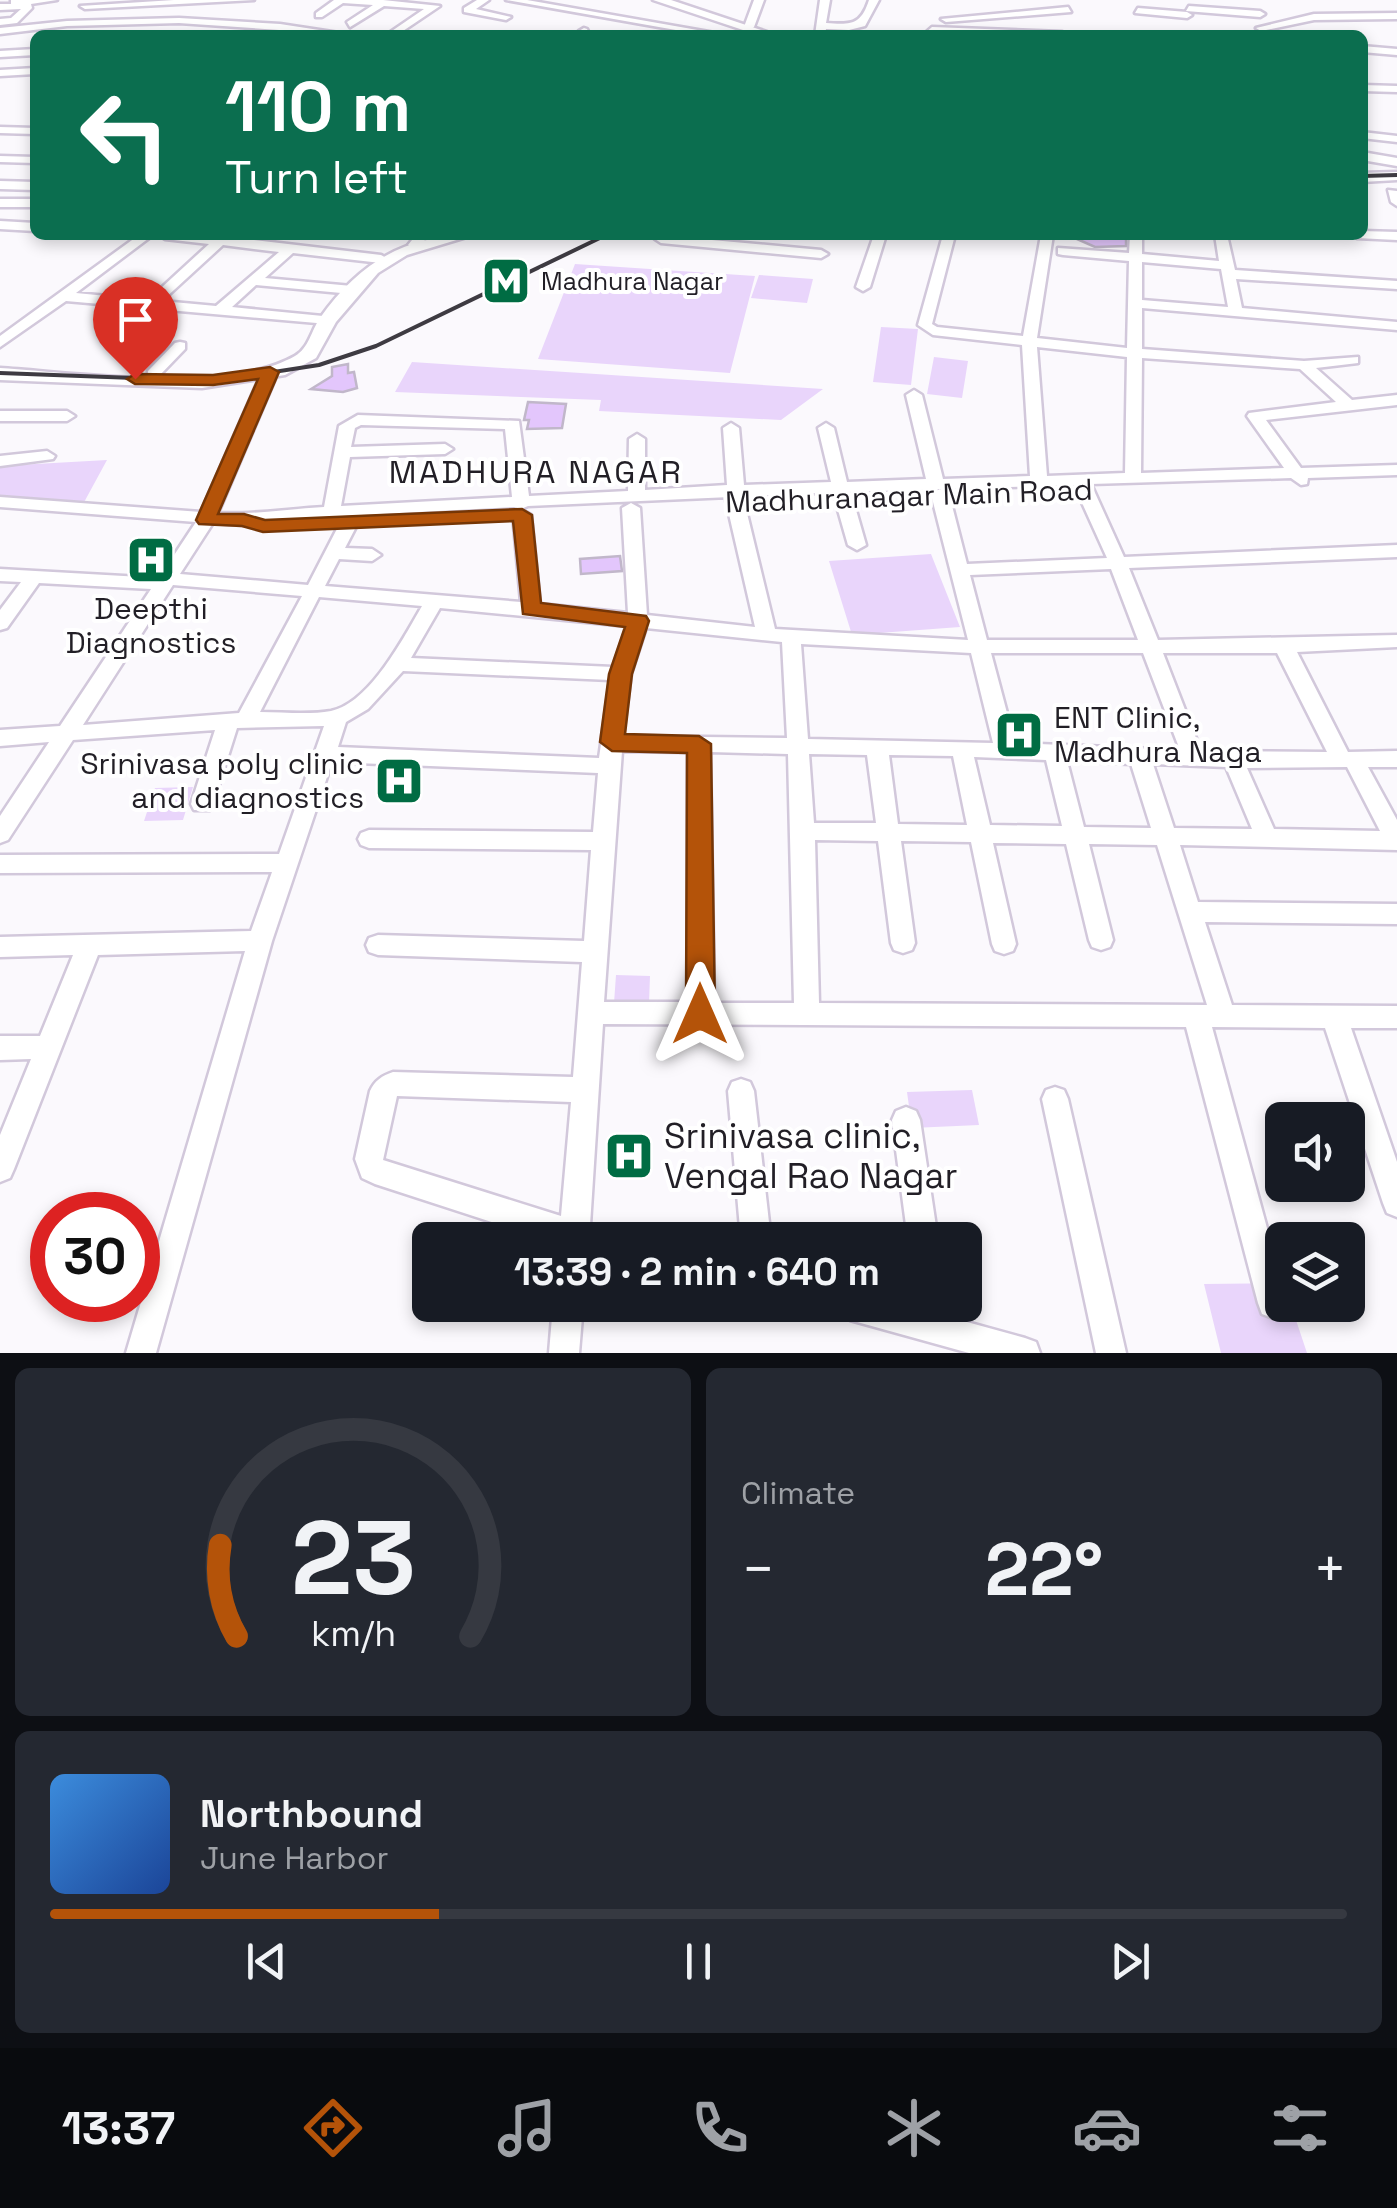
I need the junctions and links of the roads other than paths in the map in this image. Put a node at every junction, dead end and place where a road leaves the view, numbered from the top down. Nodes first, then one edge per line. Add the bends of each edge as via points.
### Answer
1 (52, 0) edge
2 (248, 0) edge
3 (256, 0) edge
4 (340, 0) edge
5 (446, 0) edge
6 (484, 0) edge
7 (581, 0) edge
8 (662, 0) edge
9 (825, 0) edge
10 (874, 0) edge
11 (1258, 0) edge
12 (517, 1) edge
13 (87, 3) edge
14 (383, 3) junction
15 (754, 3) edge
16 (10, 4) edge
17 (1068, 5) edge
18 (434, 7) junction
19 (1142, 7) edge
20 (555, 8) junction
21 (1186, 10) edge
22 (966, 13) junction
23 (1260, 14) junction
24 (319, 15) dead end
25 (1397, 16) edge
26 (506, 17) junction
27 (938, 20) dead end
28 (182, 21) junction
29 (0, 22) edge
30 (224, 22) junction
31 (77, 23) junction
32 (494, 26) dead end
33 (750, 27) junction
34 (348, 29) edge
35 (172, 30) edge
36 (274, 30) edge
37 (399, 30) edge
38 (690, 30) edge
39 (758, 30) edge
40 (820, 30) edge
41 (979, 30) edge
42 (1066, 30) edge
43 (1258, 30) edge
44 (1262, 30) edge
45 (0, 32) edge
46 (1368, 39) edge
47 (1397, 39) edge
48 (10, 41) dead end
49 (30, 41) edge
50 (1368, 50) edge
51 (30, 52) edge
52 (1397, 52) edge
53 (0, 54) edge
54 (30, 71) edge
55 (0, 72) edge
56 (1372, 74) dead end
57 (1368, 88) edge
58 (1382, 88) junction
59 (1397, 90) edge
60 (0, 130) edge
61 (30, 132) edge
62 (1368, 137) edge
63 (1397, 139) edge
64 (1368, 154) edge
65 (0, 159) edge
66 (15, 159) junction
67 (1397, 159) edge
68 (30, 160) edge
69 (0, 171) edge
70 (1397, 173) edge
71 (1368, 175) edge
72 (30, 180) edge
73 (0, 185) edge
74 (0, 202) edge
75 (30, 203) edge
76 (0, 225) edge
77 (30, 227) edge
78 (1368, 235) edge
79 (1397, 236) edge
80 (139, 240) edge
81 (220, 240) edge
82 (256, 240) edge
83 (419, 240) edge
84 (718, 240) edge
85 (878, 240) edge
86 (949, 240) edge
87 (1045, 240) edge
88 (1136, 240) edge
89 (1222, 240) edge
90 (776, 242) edge
91 (291, 248) junction
92 (1063, 252) dead end
93 (821, 254) dead end
94 (1135, 257) junction
95 (380, 260) junction
96 (1228, 270) junction
97 (254, 281) junction
98 (1397, 285) edge
99 (863, 286) dead end
100 (352, 290) junction
101 (60, 296) junction
102 (119, 301) junction
103 (1134, 303) junction
104 (151, 304) junction
105 (220, 310) junction
106 (1236, 314) junction
107 (98, 318) dead end
108 (325, 325) junction
109 (1377, 326) junction
110 (1397, 326) edge
111 (1029, 342) junction
112 (0, 343) edge
113 (1397, 345) edge
114 (180, 346) dead end
115 (1135, 354) junction
116 (1353, 360) dead end
117 (1304, 366) junction
118 (0, 371) edge
119 (270, 372) junction
120 (153, 374) junction
121 (914, 395) dead end
122 (1397, 400) edge
123 (1349, 406) junction
124 (0, 416) edge
125 (67, 416) dead end
126 (731, 428) dead end
127 (826, 428) dead end
128 (638, 439) dead end
129 (444, 450) dead end
130 (341, 452) junction
131 (47, 456) dead end
132 (0, 461) edge
133 (1397, 470) edge
134 (1132, 478) junction
135 (1301, 480) junction
136 (1039, 482) junction
137 (1397, 482) edge
138 (1083, 485) junction
139 (938, 489) junction
140 (842, 491) junction
141 (735, 495) junction
142 (0, 502) edge
143 (634, 502) junction
144 (522, 509) junction
145 (340, 518) junction
146 (206, 520) junction
147 (857, 544) dead end
148 (1397, 551) edge
149 (335, 553) junction
150 (372, 555) dead end
151 (1119, 565) junction
152 (959, 570) junction
153 (0, 575) edge
154 (35, 575) junction
155 (166, 581) junction
156 (318, 590) junction
157 (434, 600) junction
158 (531, 609) junction
159 (638, 621) junction
160 (0, 624) edge
161 (779, 636) junction
162 (1397, 641) edge
163 (1284, 646) junction
164 (977, 647) junction
165 (1150, 647) junction
166 (398, 664) junction
167 (621, 674) junction
168 (338, 718) junction
169 (237, 721) junction
170 (64, 733) junction
171 (0, 738) edge
172 (699, 744) junction
173 (796, 746) junction
174 (877, 747) junction
175 (962, 749) junction
176 (1006, 751) junction
177 (325, 754) junction
178 (610, 754) junction
179 (1055, 754) junction
180 (1140, 757) junction
181 (1397, 758) edge
182 (1194, 759) junction
183 (1348, 759) junction
184 (1232, 760) junction
185 (202, 804) dead end
186 (803, 831) junction
187 (890, 832) junction
188 (979, 833) junction
189 (0, 834) edge
190 (1074, 836) junction
191 (1168, 836) junction
192 (1268, 838) junction
193 (370, 840) dead end
194 (1397, 840) edge
195 (604, 841) junction
196 (287, 863) junction
197 (0, 864) edge
198 (1191, 912) junction
199 (1397, 914) edge
200 (260, 940) junction
201 (1101, 940) dead end
202 (904, 942) dead end
203 (1004, 944) dead end
204 (378, 945) dead end
205 (90, 946) junction
206 (0, 947) edge
207 (595, 952) junction
208 (590, 1014) junction
209 (700, 1014) junction
210 (807, 1015) junction
211 (1209, 1016) junction
212 (1334, 1017) junction
213 (1397, 1017) edge
214 (47, 1047) junction
215 (0, 1048) edge
216 (585, 1090) junction
217 (741, 1090) dead end
218 (1054, 1099) dead end
219 (906, 1120) dead end
220 (0, 1168) edge
221 (1397, 1202) edge
222 (527, 1222) edge
223 (581, 1222) edge
224 (754, 1222) edge
225 (920, 1222) edge
226 (1265, 1267) edge
227 (567, 1322) edge
228 (949, 1322) edge
229 (141, 1353) edge
230 (564, 1353) edge
231 (1025, 1353) edge
232 (1111, 1353) edge

1 - 16 street
2 - 13 street
3 - 30 street
4 - 14 street
4 - 24 street
5 - 18 street
6 - 26 street via 467,10
7 - 20 street
8 - 33 main road
9 - 40 street
10 - 40 street via 860,27
11 - 23 street
12 - 20 street
12 - 26 street
13 - 31 street
14 - 18 street
14 - 34 street
15 - 33 street
16 - 29 street via 29,6 14,21
17 - 22 street
17 - 42 street
18 - 37 street
19 - 21 street
20 - 38 street
21 - 23 street
22 - 27 street
22 - 41 street
23 - 43 street
25 - 44 street via 1314,17
26 - 32 street
28 - 30 street
28 - 31 street
28 - 35 street
30 - 36 street
31 - 45 street
33 - 39 main road
46 - 47 street
48 - 49 street
50 - 52 street
51 - 53 street
54 - 55 street
56 - 58 street
57 - 58 street
58 - 59 street
60 - 61 street
62 - 63 street
64 - 67 main road
65 - 66 street
66 - 68 street
66 - 69 street
70 - 71 main road
72 - 73 street
74 - 75 street
76 - 77 street
78 - 79 street
80 - 101 street
81 - 104 street
82 - 91 street
83 - 95 main road
84 - 90 street
85 - 99 street
86 - 111 street via 926,328
87 - 111 street
88 - 94 street
89 - 96 street
90 - 93 street
91 - 95 street
91 - 97 street
92 - 94 street
94 - 96 street
94 - 103 street
95 - 100 main road
96 - 98 street
96 - 106 street
97 - 100 street
97 - 105 street
100 - 108 main road
101 - 102 street
101 - 112 street
102 - 104 street
102 - 107 street
103 - 106 street
103 - 115 street
104 - 105 street
105 - 108 street
106 - 109 street
108 - 119 main road via 305,357
108 - 120 main road via 291,357 262,367
109 - 110 street
109 - 113 street
111 - 115 street
111 - 136 street
114 - 120 street
115 - 117 street
115 - 134 street
116 - 117 street
117 - 123 street
118 - 119 main road via 195,381
118 - 120 main road
119 - 146 street
121 - 139 street
122 - 123 street
123 - 135 street via 1255,416
124 - 125 street
126 - 141 street
127 - 140 street
128 - 143 street
129 - 130 street
130 - 144 street via 347,426 358,420 513,424
130 - 145 street
131 - 132 street
133 - 135 street, Madhuranagar Main Road
134 - 135 street, Madhuranagar Main Road
134 - 138 street, Madhuranagar Main Road
135 - 137 street, Madhuranagar Main Road
135 - 138 street, Madhuranagar Main Road
136 - 138 street, Madhuranagar Main Road
136 - 139 street, Madhuranagar Main Road
138 - 139 street, Madhuranagar Main Road
138 - 151 street
139 - 140 street, Madhuranagar Main Road
139 - 152 street
140 - 141 street, Madhuranagar Main Road
140 - 147 street
141 - 143 street, Madhuranagar Main Road
141 - 161 street
142 - 146 street, Madhuranagar Main Road
143 - 144 street, Madhuranagar Main Road
143 - 159 street
144 - 145 street, Madhuranagar Main Road
144 - 158 street
145 - 146 street, Madhuranagar Main Road via 263,526
145 - 149 street
146 - 155 street
148 - 151 street
149 - 150 street
149 - 156 street
151 - 152 street
151 - 165 street
152 - 164 street
153 - 154 street
154 - 155 street
154 - 160 street
155 - 156 street
155 - 170 street
156 - 157 street
156 - 169 street
157 - 158 street
157 - 166 street
158 - 159 street
159 - 161 street
159 - 167 street
161 - 164 street
161 - 173 street
162 - 163 street
163 - 165 street
163 - 183 street
164 - 165 street
164 - 176 street
165 - 182 street
166 - 167 street
166 - 168 street
167 - 178 street
168 - 169 street
168 - 177 street
169 - 170 street
169 - 185 street
170 - 171 street
170 - 189 street
172 - 173 street
172 - 178 street
172 - 209 street
173 - 174 street
173 - 186 street
174 - 175 street
174 - 187 street
175 - 176 street
175 - 188 street
176 - 179 street
177 - 178 street
177 - 196 street
178 - 195 street
179 - 180 street
179 - 190 street
180 - 182 street
180 - 191 street
181 - 183 street
182 - 184 street
183 - 184 street
183 - 194 street
184 - 192 street
186 - 187 street
186 - 210 street
187 - 188 street
187 - 202 street
188 - 190 street
188 - 203 street
190 - 191 street
190 - 201 street
191 - 192 street
191 - 198 street
192 - 194 street
193 - 195 street
195 - 207 street
196 - 197 street
196 - 200 street
198 - 199 street
198 - 211 street
200 - 205 street
200 - 229 street
204 - 207 street
205 - 206 street
205 - 214 street
207 - 208 street
208 - 209 street
208 - 216 street
209 - 210 street
210 - 211 street
211 - 212 street
211 - 226 street
212 - 213 street
212 - 221 street
214 - 215 street
214 - 220 street
216 - 222 street via 393,1084 383,1091 368,1158 372,1170
216 - 223 street
217 - 224 street
218 - 232 street
219 - 225 street
227 - 230 street
228 - 231 street

